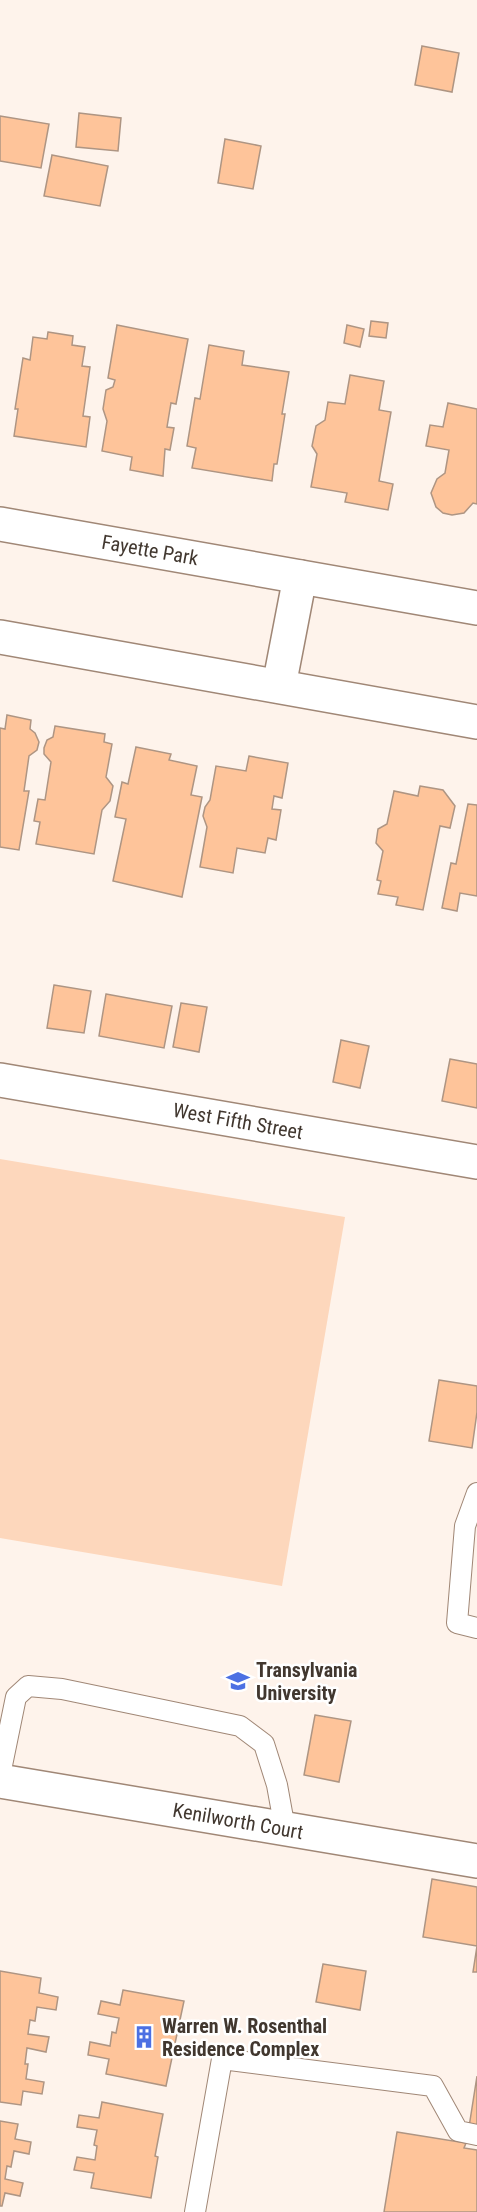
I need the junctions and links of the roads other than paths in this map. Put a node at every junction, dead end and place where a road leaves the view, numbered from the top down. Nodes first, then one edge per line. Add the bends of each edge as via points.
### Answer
1 (0, 524) edge
2 (300, 577) junction
3 (477, 608) edge
4 (0, 637) edge
5 (279, 686) junction
6 (477, 722) edge
7 (0, 1080) edge
8 (477, 1162) edge
9 (477, 1493) edge
10 (477, 1628) edge
11 (0, 1774) edge
12 (0, 1781) edge
13 (285, 1829) junction
14 (477, 1861) edge
15 (477, 2135) edge
16 (195, 2212) edge

1 - 2 street, Fayette Park
2 - 3 street, Fayette Park
2 - 5 street
4 - 5 street
5 - 6 street
7 - 8 street, West Fifth Street
9 - 10 lane via 465,1526 457,1623
11 - 13 lane via 16,1697 28,1686 62,1689 240,1726 264,1744
12 - 13 street, Kenilworth Court
13 - 14 street, Kenilworth Court
15 - 16 lane via 458,2131 433,2086 222,2059

